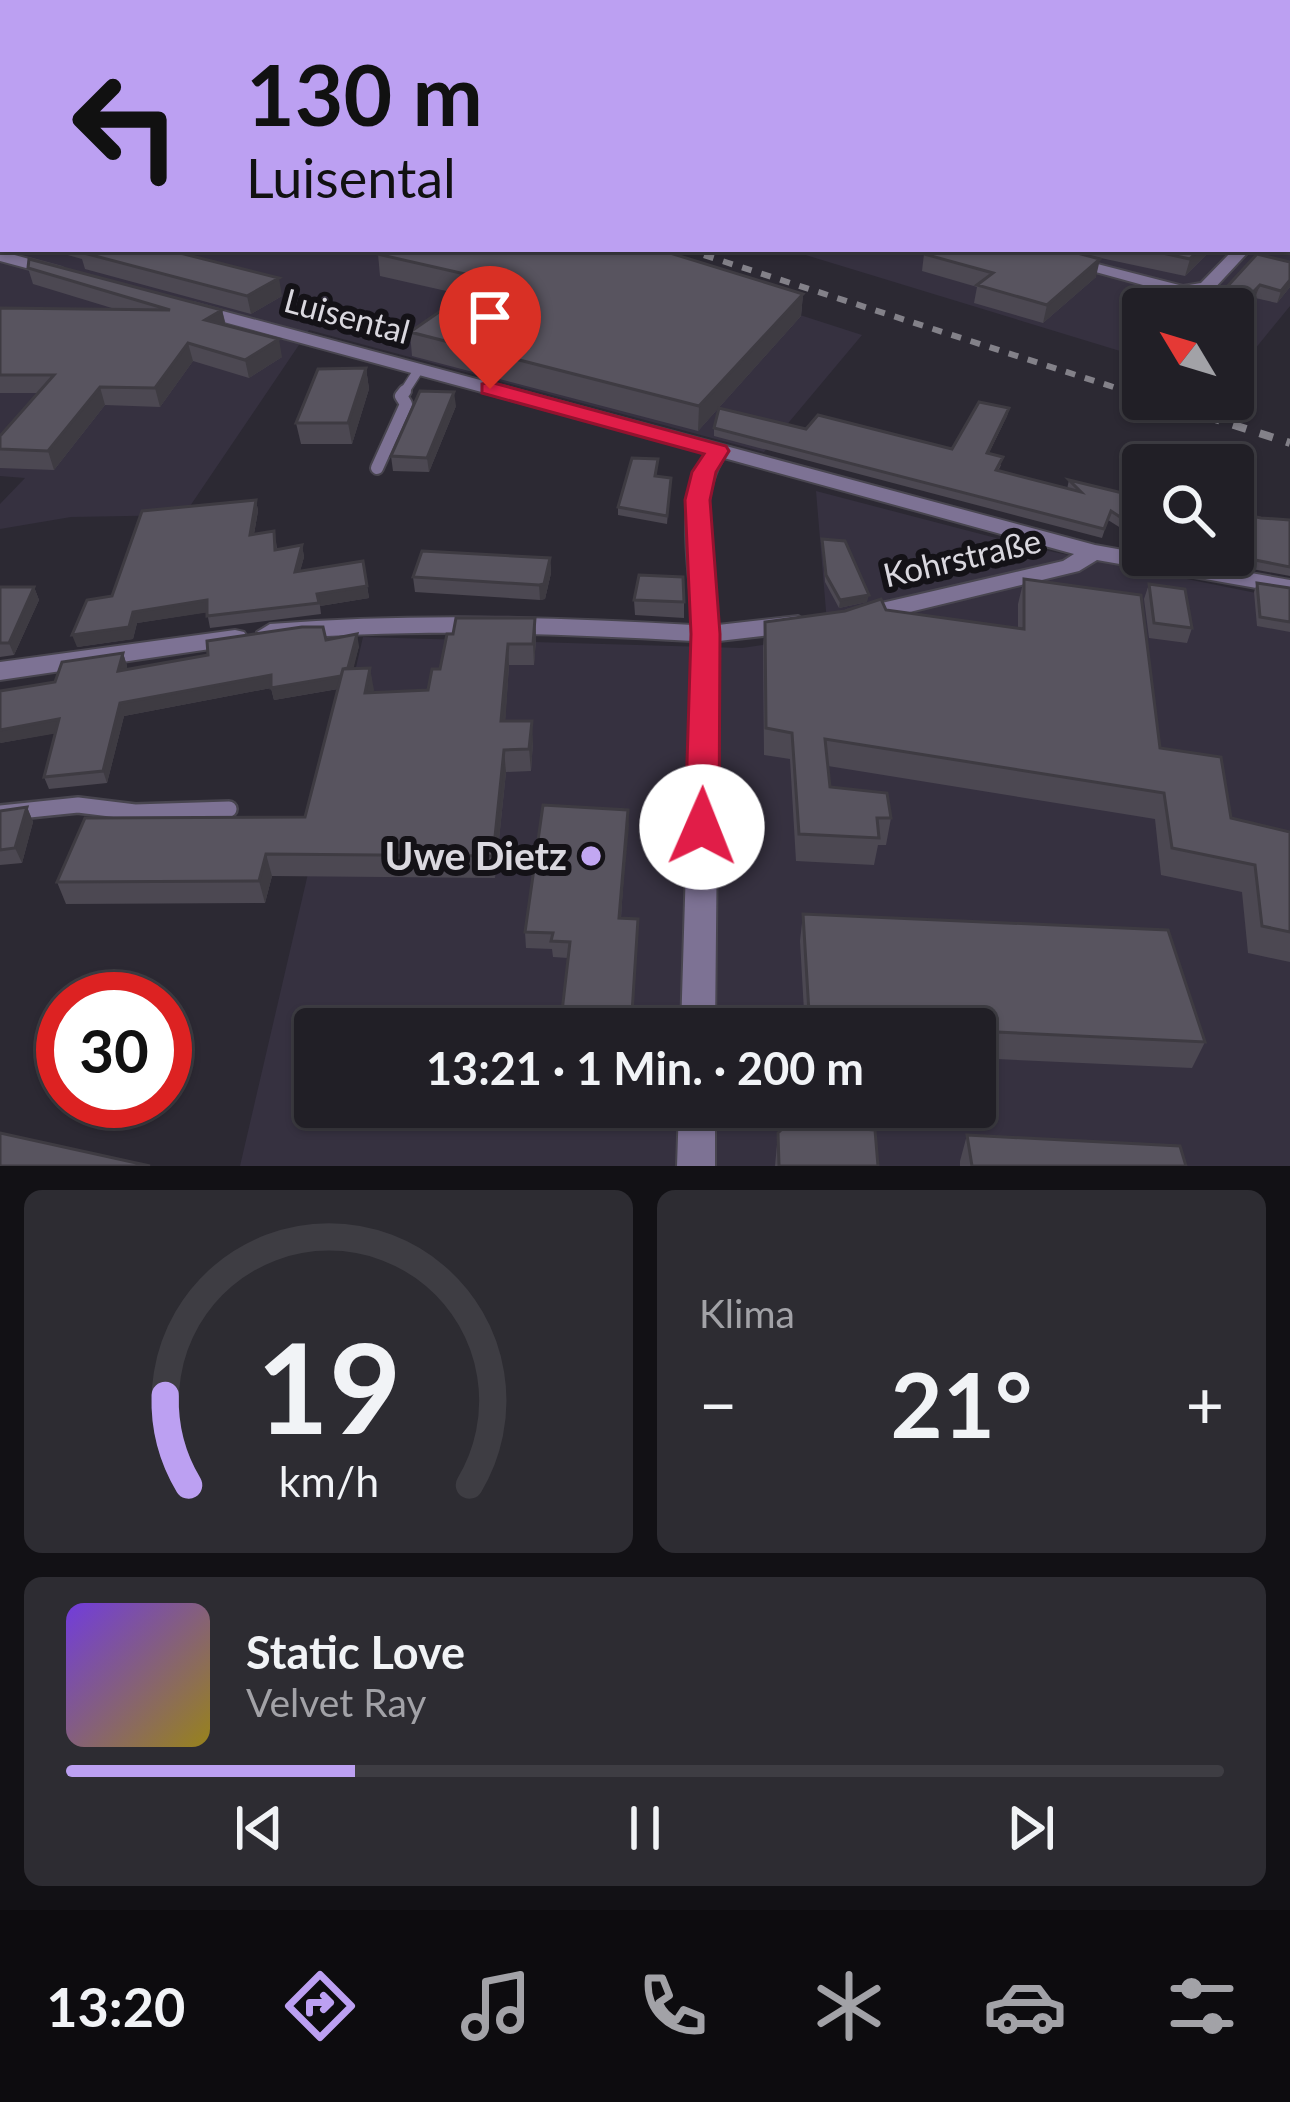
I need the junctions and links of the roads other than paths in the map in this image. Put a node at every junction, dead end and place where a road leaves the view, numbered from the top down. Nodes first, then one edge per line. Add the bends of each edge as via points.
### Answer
1 (1031, 252) edge
2 (1240, 252) edge
3 (0, 256) edge
4 (83, 278) edge
5 (170, 302) edge
6 (419, 369) junction
7 (718, 451) junction
8 (376, 468) dead end
9 (1094, 552) junction
10 (1290, 587) edge
11 (706, 634) junction
12 (0, 671) edge
13 (229, 809) dead end
14 (0, 813) edge
15 (698, 1008) edge
16 (697, 1128) edge
17 (696, 1166) edge

1 - 2 street via 1183,291 1207,287
3 - 4 street
5 - 6 street, Luisental
6 - 7 street, Luisental
6 - 8 lane via 400,396 406,404
7 - 9 street, Luisental
7 - 11 street via 697,500
9 - 10 street, Kohrstraße
9 - 11 street, Kohrstraße via 1071,566 850,619
11 - 12 street, Kohrstraße via 304,627
11 - 15 street
13 - 14 lane via 79,805
16 - 17 street

